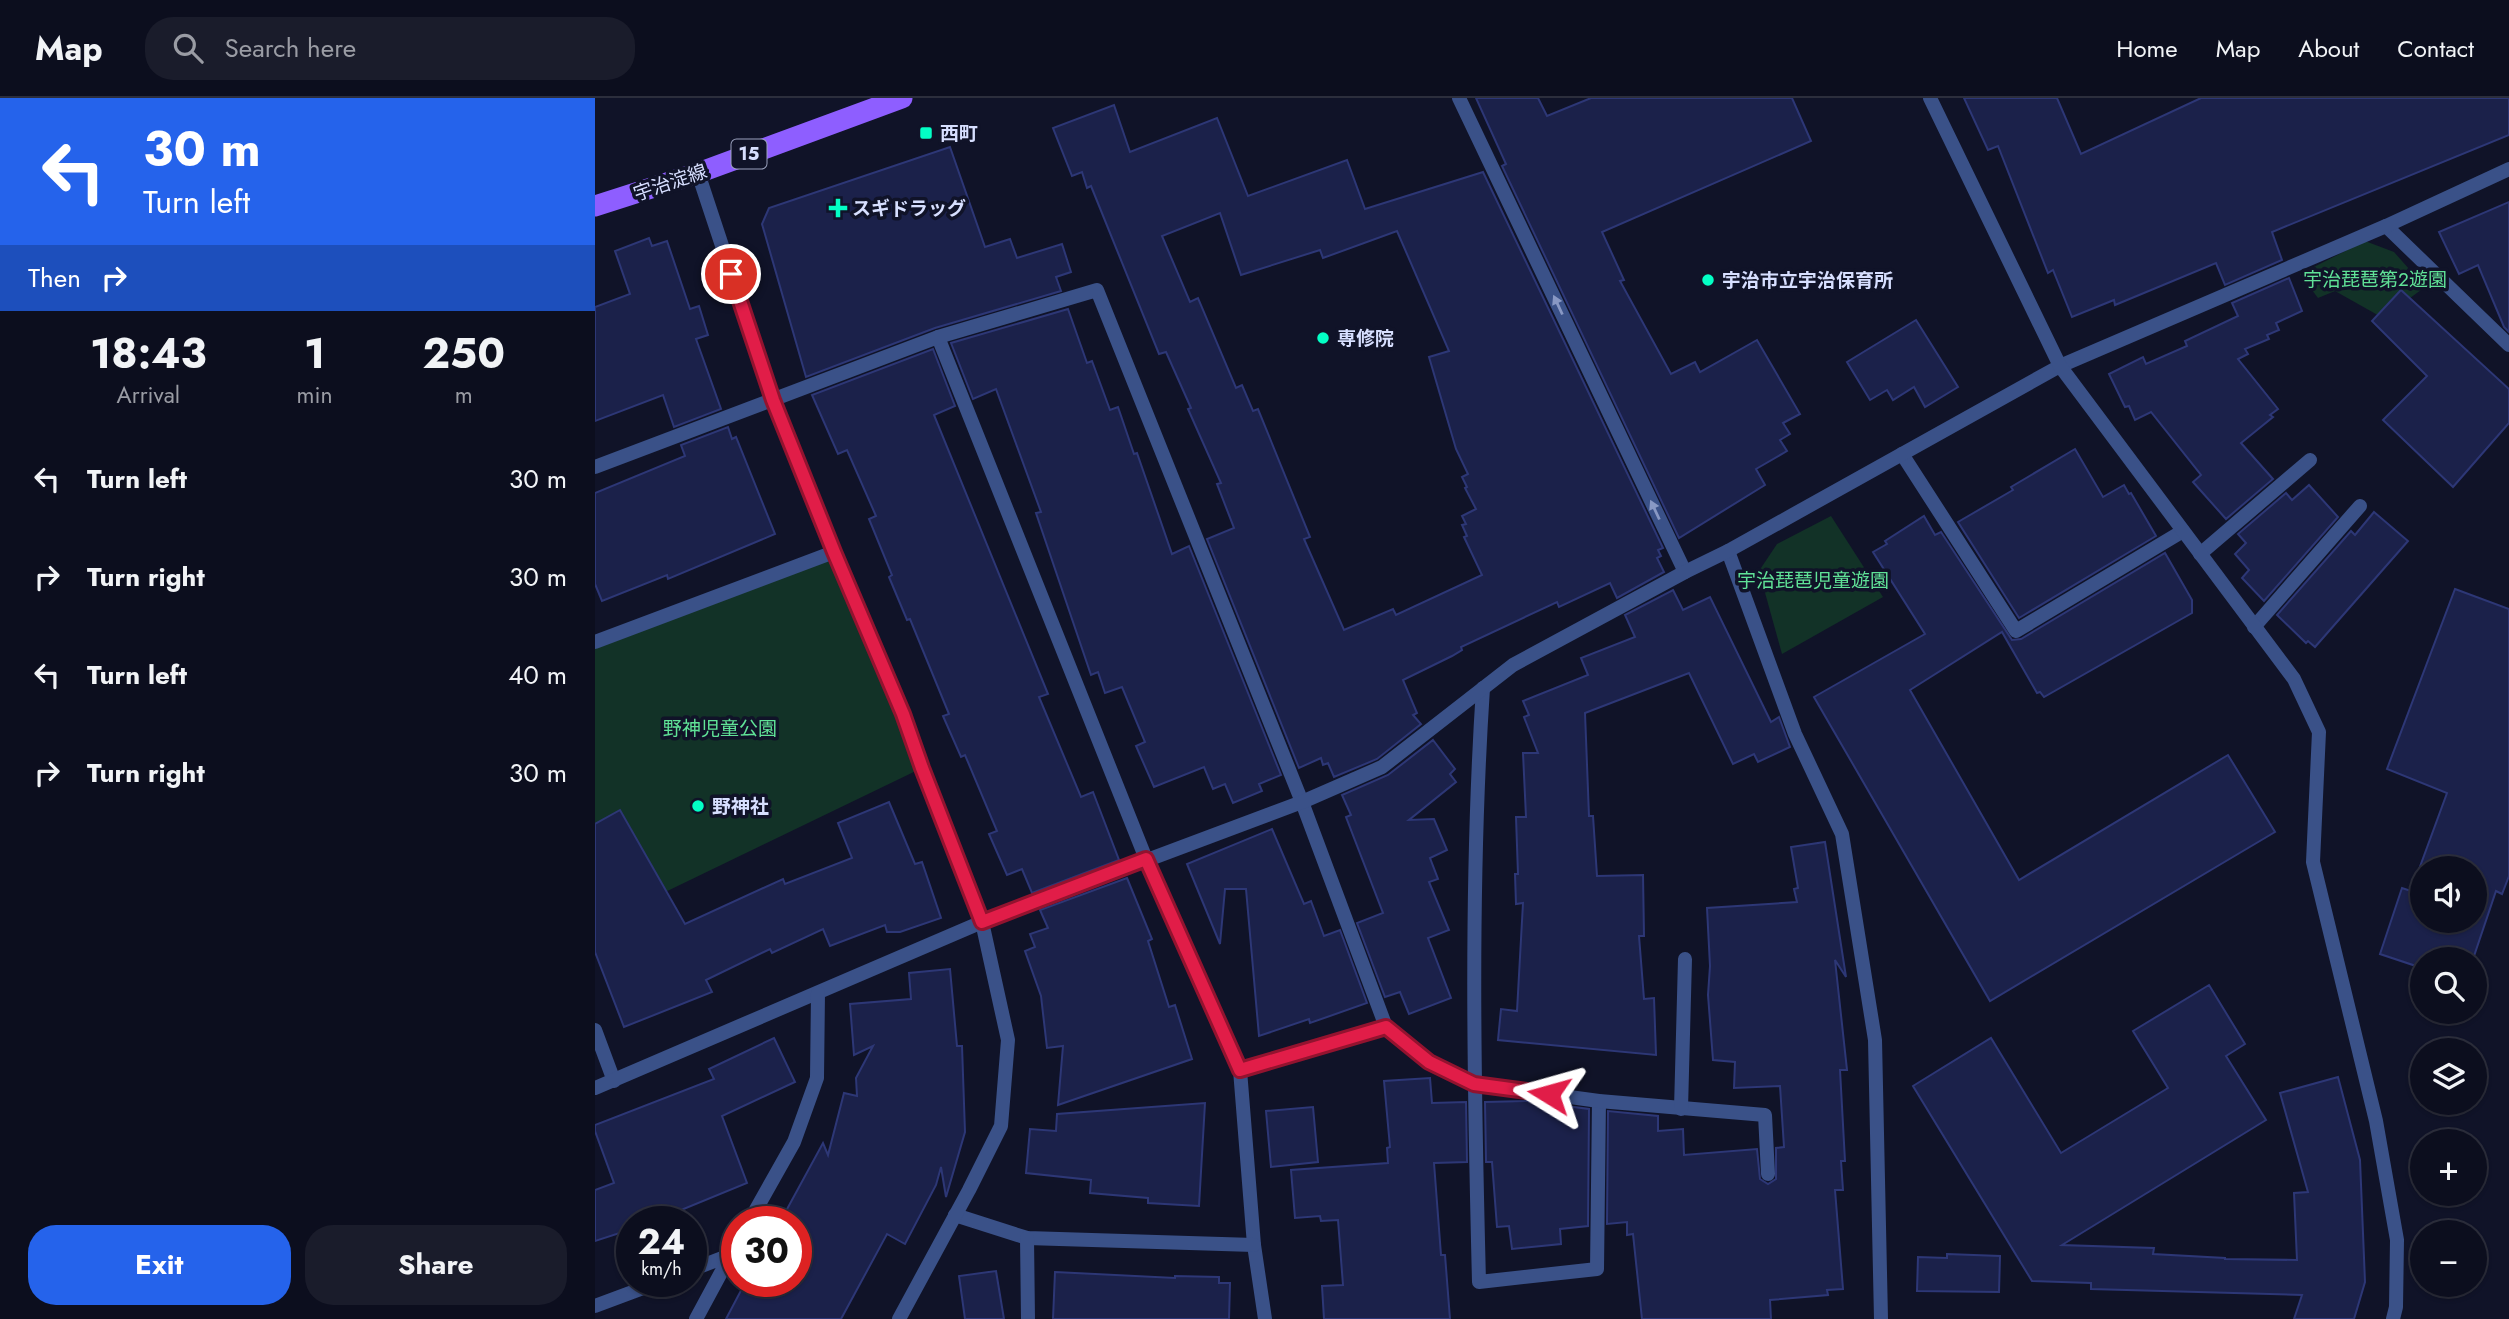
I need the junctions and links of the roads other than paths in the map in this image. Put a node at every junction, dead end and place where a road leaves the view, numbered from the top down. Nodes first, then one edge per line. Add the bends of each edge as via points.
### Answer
1 (902, 98) edge
2 (1459, 98) edge
3 (1930, 98) edge
4 (861, 104) edge
5 (2509, 169) edge
6 (698, 173) junction
7 (595, 206) edge
8 (2386, 226) junction
9 (938, 337) junction
10 (2509, 345) edge
11 (2060, 366) junction
12 (773, 400) junction
13 (1902, 454) junction
14 (2310, 460) dead end
15 (595, 467) edge
16 (2360, 506) dead end
17 (2183, 531) junction
18 (1728, 551) junction
19 (834, 552) junction
20 (2200, 554) junction
21 (1685, 572) junction
22 (2254, 627) junction
23 (595, 642) edge
24 (1483, 688) junction
25 (1302, 802) junction
26 (1146, 859) junction
27 (982, 922) junction
28 (1685, 959) dead end
29 (818, 993) junction
30 (1386, 1027) junction
31 (595, 1030) edge
32 (1240, 1070) junction
33 (614, 1081) junction
34 (1474, 1084) junction
35 (595, 1088) edge
36 (1599, 1101) junction
37 (1681, 1109) junction
38 (1768, 1174) dead end
39 (758, 1206) edge
40 (955, 1215) junction
41 (1027, 1238) junction
42 (1254, 1245) junction
43 (721, 1272) edge
44 (619, 1297) edge
45 (595, 1306) edge
46 (696, 1319) edge
47 (899, 1319) edge
48 (1028, 1319) edge
49 (1265, 1319) edge
50 (1881, 1319) edge
51 (2393, 1319) edge

1 - 4 main road, 宇治淀線 / 15
21 -> 2 street
3 - 11 street
4 - 6 main road, 宇治淀線 / 15
5 - 8 street
6 - 7 main road, 宇治淀線 / 15
6 - 12 street
8 - 10 street
8 - 11 street
9 - 12 street
9 - 25 street via 1097,290
9 - 26 street
11 - 13 street
11 - 17 street
12 - 15 street
12 - 19 street
13 - 17 street via 2016,631
13 - 18 street
14 - 20 street
16 - 22 street
17 - 20 street
18 - 21 street
18 - 50 street via 1795,734 1842,834 1875,1040
19 - 23 street
19 - 27 street via 903,714
20 - 22 street
21 - 24 street via 1513,665
22 - 51 street via 2294,679 2319,732 2313,862 2376,1121 2397,1240
24 - 25 street via 1382,767
24 - 34 street via 1477,787
25 - 26 street
25 - 30 street
26 - 27 street
26 - 32 street
27 - 29 street
27 - 40 street via 1007,1040 1001,1126
28 - 37 street
29 - 33 street
29 - 39 street via 817,1078 794,1142
30 - 32 street
30 - 34 street via 1429,1062
31 - 33 street
32 - 42 street
33 - 35 street
34 - 36 street
34 - 36 street via 1479,1282 1597,1269
36 - 37 street
37 - 38 street via 1765,1115
40 - 41 street
40 - 47 street
41 - 42 street
41 - 48 street
42 - 49 street
43 - 46 street
44 - 45 street

